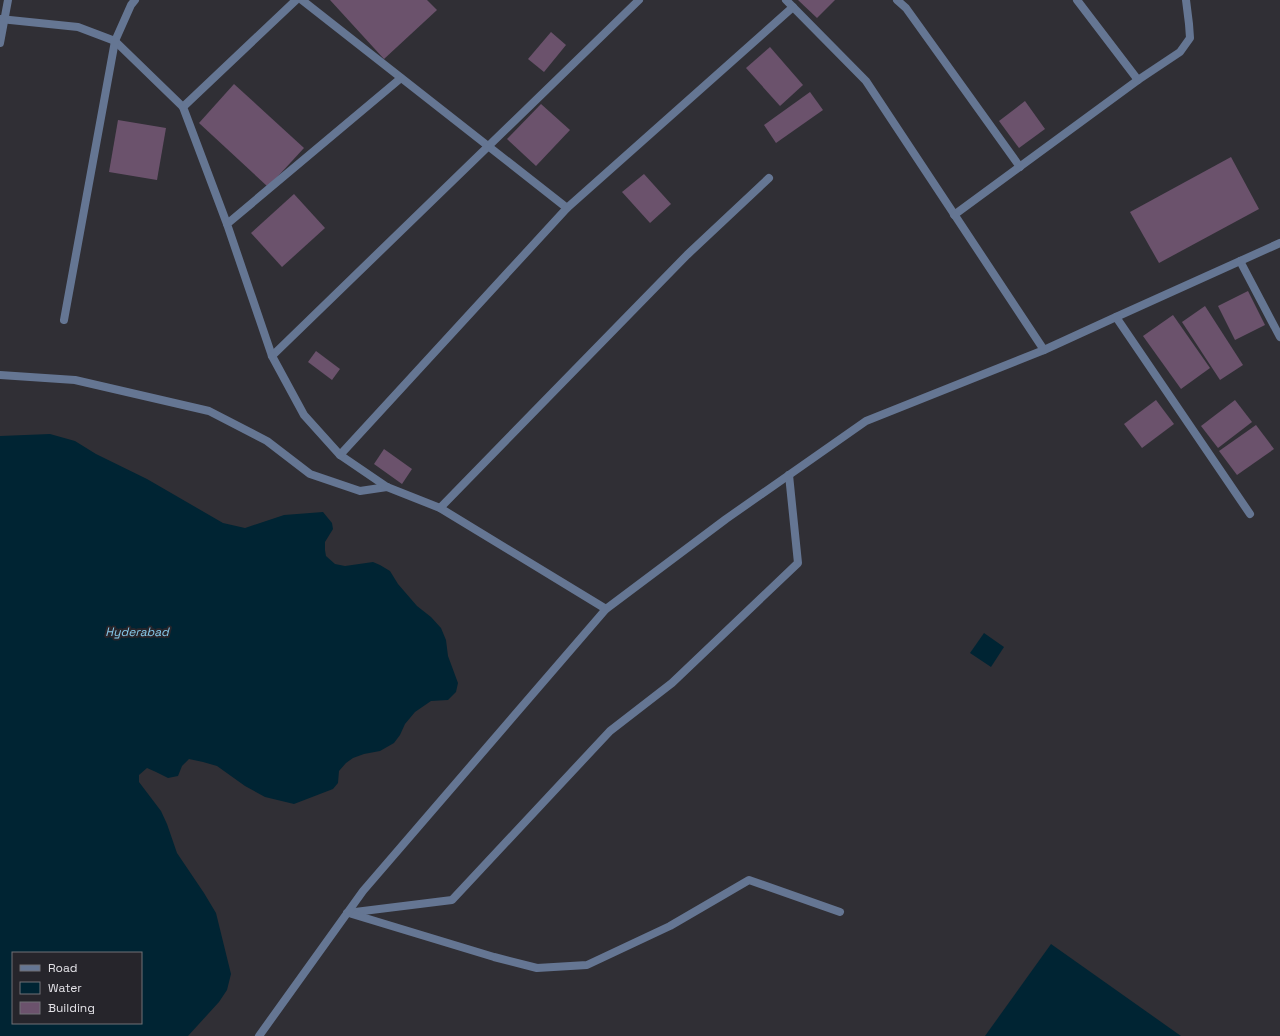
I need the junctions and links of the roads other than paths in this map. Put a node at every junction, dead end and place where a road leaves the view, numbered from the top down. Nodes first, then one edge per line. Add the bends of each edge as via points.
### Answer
1 (8, 0) edge
2 (135, 0) edge
3 (296, 0) edge
4 (302, 0) edge
5 (639, 0) edge
6 (786, 0) edge
7 (897, 0) edge
8 (1077, 0) edge
9 (1186, 0) edge
10 (793, 7) junction
11 (2, 19) edge
12 (115, 41) junction
13 (0, 43) edge
14 (401, 78) junction
15 (1138, 80) junction
16 (183, 107) junction
17 (488, 146) junction
18 (1020, 167) junction
19 (769, 178) dead end
20 (567, 208) junction
21 (954, 215) junction
22 (227, 224) junction
23 (1280, 243) edge
24 (1240, 261) junction
25 (1116, 317) junction
26 (64, 320) dead end
27 (1280, 337) edge
28 (1044, 350) junction
29 (272, 356) junction
30 (0, 375) edge
31 (340, 455) junction
32 (789, 475) junction
33 (388, 487) junction
34 (440, 508) junction
35 (1250, 514) dead end
36 (606, 609) junction
37 (840, 912) dead end
38 (347, 913) junction
39 (260, 1036) edge

1 - 11 street
2 - 12 street
3 - 16 street
4 - 14 street
5 - 17 street
6 - 10 street
7 - 18 street via 906,8
8 - 15 street
9 - 15 street via 1190,38 1180,52
10 - 20 street
10 - 21 street via 866,81
11 - 12 street via 78,27
11 - 13 street
12 - 16 street
12 - 26 street
14 - 17 street
14 - 22 street
15 - 18 street
16 - 22 street
17 - 20 street
17 - 29 street
18 - 21 street
19 - 34 street via 687,255
20 - 31 street
21 - 28 street
22 - 29 street
23 - 24 street
24 - 25 street
24 - 27 street
25 - 28 street
25 - 35 street
28 - 32 street via 866,421
29 - 31 street via 304,415
30 - 33 street via 75,380 209,411 267,441 310,474 360,491
31 - 33 street
32 - 36 street
32 - 38 street via 798,563 672,683 610,731 452,900
33 - 34 street
34 - 36 street
36 - 38 street via 363,891
37 - 38 street via 749,880 670,926 587,965 537,968
38 - 39 street

